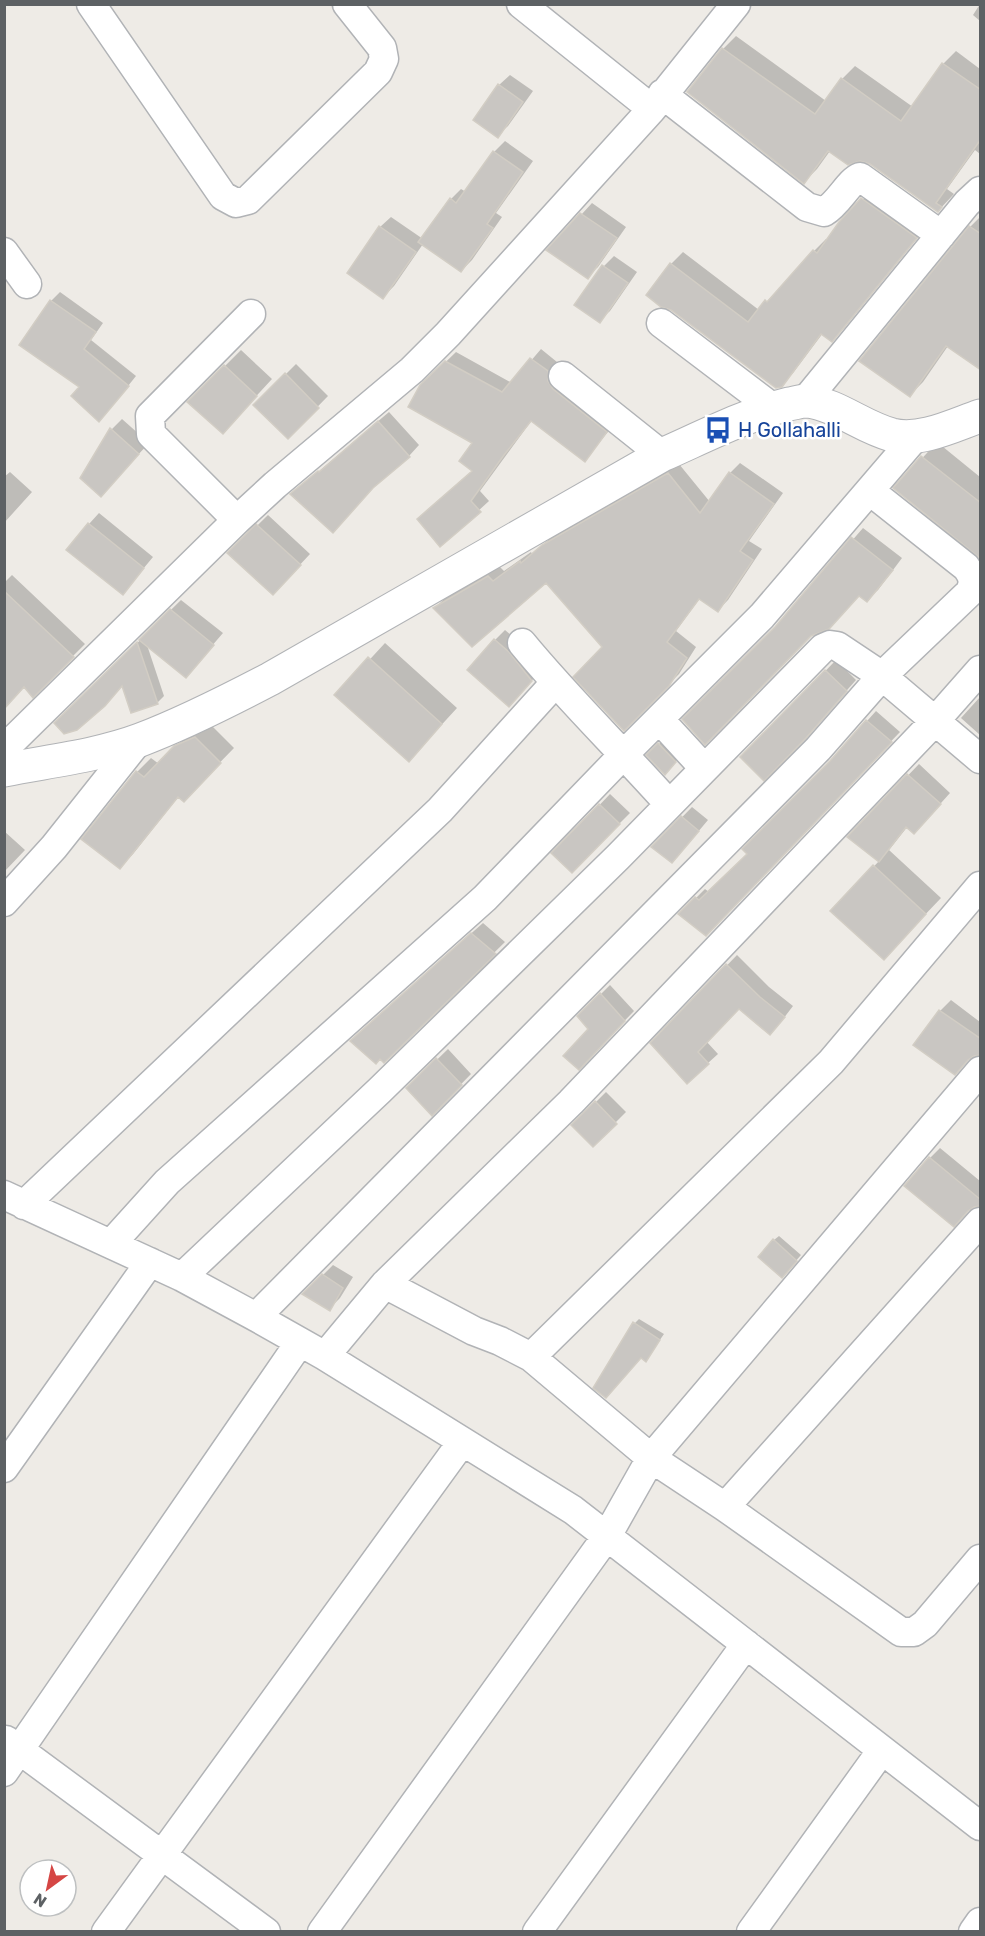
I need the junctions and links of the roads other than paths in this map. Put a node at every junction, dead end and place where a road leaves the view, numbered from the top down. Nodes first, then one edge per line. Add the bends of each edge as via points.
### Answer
1 (91, 4) edge
2 (347, 4) edge
3 (521, 4) edge
4 (736, 4) edge
5 (657, 102) junction
6 (981, 191) edge
7 (941, 235) junction
8 (4, 252) edge
9 (27, 284) dead end
10 (252, 314) dead end
11 (661, 323) dead end
12 (563, 376) dead end
13 (804, 401) junction
14 (773, 408) junction
15 (981, 416) edge
16 (917, 435) junction
17 (662, 455) junction
18 (870, 491) junction
19 (237, 520) junction
20 (522, 643) dead end
21 (981, 670) edge
22 (882, 676) junction
23 (555, 683) junction
24 (659, 719) junction
25 (935, 721) junction
26 (139, 740) junction
27 (4, 749) edge
28 (624, 754) junction
29 (981, 759) edge
30 (704, 768) junction
31 (4, 770) edge
32 (669, 804) junction
33 (981, 886) edge
34 (4, 902) edge
35 (981, 1071) edge
36 (14, 1200) edge
37 (981, 1222) edge
38 (111, 1244) junction
39 (150, 1262) junction
40 (182, 1277) junction
41 (385, 1284) junction
42 (256, 1317) junction
43 (312, 1349) junction
44 (531, 1357) junction
45 (462, 1442) junction
46 (651, 1458) junction
47 (4, 1468) edge
48 (725, 1507) junction
49 (607, 1536) junction
50 (981, 1559) edge
51 (746, 1644) junction
52 (882, 1750) junction
53 (10, 1754) edge
54 (981, 1827) edge
55 (161, 1855) junction
56 (981, 1922) edge
57 (106, 1932) edge
58 (266, 1932) edge
59 (322, 1932) edge
60 (537, 1932) edge
61 (751, 1932) edge
62 (973, 1932) edge

1 - 2 street via 224,196 236,203 248,200 378,72 384,59 382,48
3 - 5 street
4 - 5 street
5 - 7 street via 807,207 824,212 835,206 860,177
5 - 19 street via 412,370
6 - 7 street
7 - 13 street
8 - 9 street
10 - 19 street via 150,416 151,434
11 - 14 street
12 - 17 street
13 - 14 street
13 - 16 street via 828,406 894,435
14 - 17 street
15 - 16 street
16 - 18 street
17 - 26 street via 270,679
18 - 22 street via 966,567 973,585
18 - 24 street via 762,616
19 - 27 street
20 - 23 street
21 - 25 street
22 - 25 street
22 - 30 street via 837,646 823,648
22 - 42 street via 818,749
23 - 28 street
23 - 36 street via 440,810
24 - 28 street
24 - 30 street
25 - 29 street
25 - 41 street via 571,1102
26 - 31 street
26 - 34 street via 54,847
28 - 32 street
28 - 38 street via 485,898 167,1182
30 - 32 street
32 - 40 street via 397,1073
33 - 44 street via 831,1062
35 - 46 street
36 - 38 street
37 - 48 street
38 - 39 street
39 - 40 street
39 - 47 street
40 - 42 street
41 - 43 street
41 - 44 street
42 - 43 street
43 - 45 street
43 - 53 street
44 - 46 street
45 - 49 street via 573,1510
45 - 55 street
46 - 48 street
46 - 49 street
48 - 50 street via 901,1632 914,1632 925,1624
49 - 51 street
49 - 59 street
51 - 52 street
51 - 60 street
52 - 54 street
52 - 61 street
53 - 55 street
55 - 57 street
55 - 58 street
56 - 62 street

